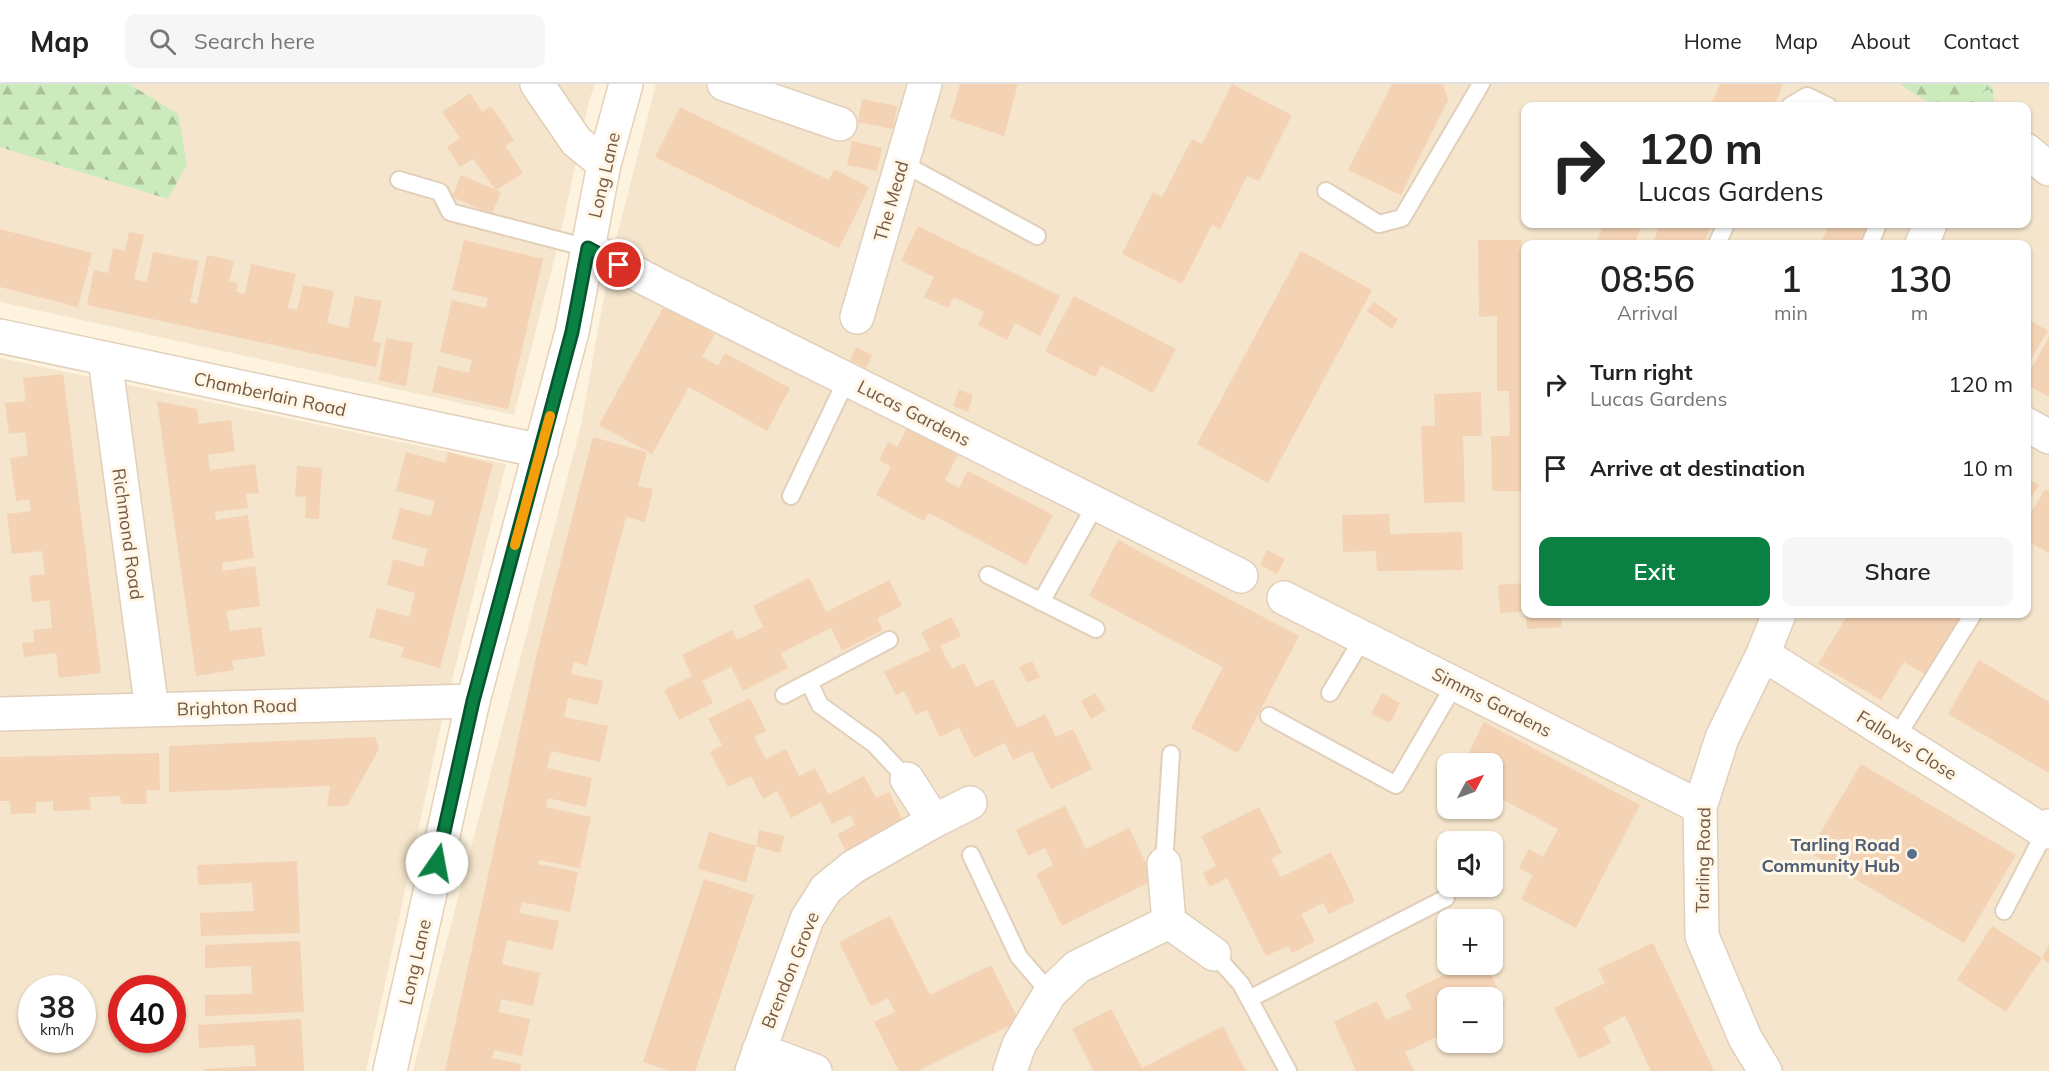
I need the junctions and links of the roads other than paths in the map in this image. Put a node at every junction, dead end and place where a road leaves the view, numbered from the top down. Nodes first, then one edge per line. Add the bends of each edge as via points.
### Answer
1 (537, 84) edge
2 (626, 84) edge
3 (724, 84) edge
4 (925, 84) edge
5 (1481, 84) edge
6 (1797, 102) edge
7 (1820, 102) edge
8 (840, 124) dead end
9 (2031, 154) edge
10 (902, 163) junction
11 (604, 164) junction
12 (2049, 169) edge
13 (399, 180) dead end
14 (1326, 191) dead end
15 (1036, 236) dead end
16 (588, 248) junction
17 (857, 317) dead end
18 (0, 336) edge
19 (105, 359) junction
20 (847, 379) junction
21 (2031, 427) edge
22 (2049, 437) edge
23 (541, 451) junction
24 (791, 496) dead end
25 (1096, 504) junction
26 (988, 574) dead end
27 (1241, 576) dead end
28 (1284, 598) dead end
29 (1041, 602) junction
30 (1777, 618) edge
31 (1971, 618) edge
32 (1096, 629) dead end
33 (1363, 638) junction
34 (889, 640) dead end
35 (1763, 654) junction
36 (808, 682) junction
37 (1455, 684) junction
38 (1330, 693) dead end
39 (784, 695) dead end
40 (473, 701) junction
41 (152, 710) junction
42 (0, 714) edge
43 (1269, 716) dead end
44 (1896, 738) junction
45 (1172, 754) dead end
46 (907, 779) joint
47 (970, 803) dead end
48 (1701, 807) junction
49 (934, 821) junction
50 (2047, 829) edge
51 (971, 855) dead end
52 (1164, 864) joint
53 (1446, 898) dead end
54 (2004, 911) dead end
55 (1170, 922) junction
56 (1214, 954) joint
57 (1050, 993) junction
58 (1249, 999) junction
59 (755, 1060) edge
60 (390, 1071) edge
61 (815, 1071) edge
62 (1010, 1071) edge
63 (1288, 1071) edge
64 (1765, 1071) edge

1 - 11 street via 576,141
2 - 11 street, Long Lane
3 - 8 street
4 - 10 street, The Mead
5 - 14 lane via 1402,218 1379,224
6 - 7 lane via 1807,96
9 - 12 street
10 - 15 lane
10 - 17 street, The Mead
11 - 16 street, Long Lane
13 - 16 lane via 440,192 450,212
16 - 20 street, Lucas Gardens
16 - 23 street, Long Lane via 572,332
18 - 19 street, Chamberlain Road
19 - 23 street, Chamberlain Road
19 - 41 street, Richmond Road
20 - 24 lane
20 - 25 street, Lucas Gardens
21 - 22 street
23 - 40 street, Long Lane
25 - 27 street, Lucas Gardens
25 - 29 lane
26 - 29 lane
28 - 33 street, Simms Gardens
29 - 32 lane
30 - 35 street, Tarling Road
31 - 44 lane
33 - 37 street, Simms Gardens
33 - 38 lane
34 - 36 lane
35 - 44 street, Fallows Close
35 - 48 street, Tarling Road via 1722,738
36 - 39 lane
36 - 46 lane via 820,705 874,744
37 - 43 lane via 1396,785
37 - 48 street, Simms Gardens
40 - 41 street, Brighton Road
40 - 60 street, Long Lane
41 - 42 street, Brighton Road
44 - 50 street, Fallows Close
45 - 52 lane
46 - 49 street
47 - 49 street, Brendon Grove
48 - 64 street, Tarling Road via 1702,936 1745,1038
49 - 59 street, Brendon Grove via 853,867 826,889 807,919
50 - 54 lane
51 - 57 lane via 1019,957
52 - 55 street
53 - 58 lane
55 - 56 street
55 - 57 street via 1077,967
56 - 58 lane
57 - 62 street via 1019,1045
58 - 63 lane
59 - 61 street

